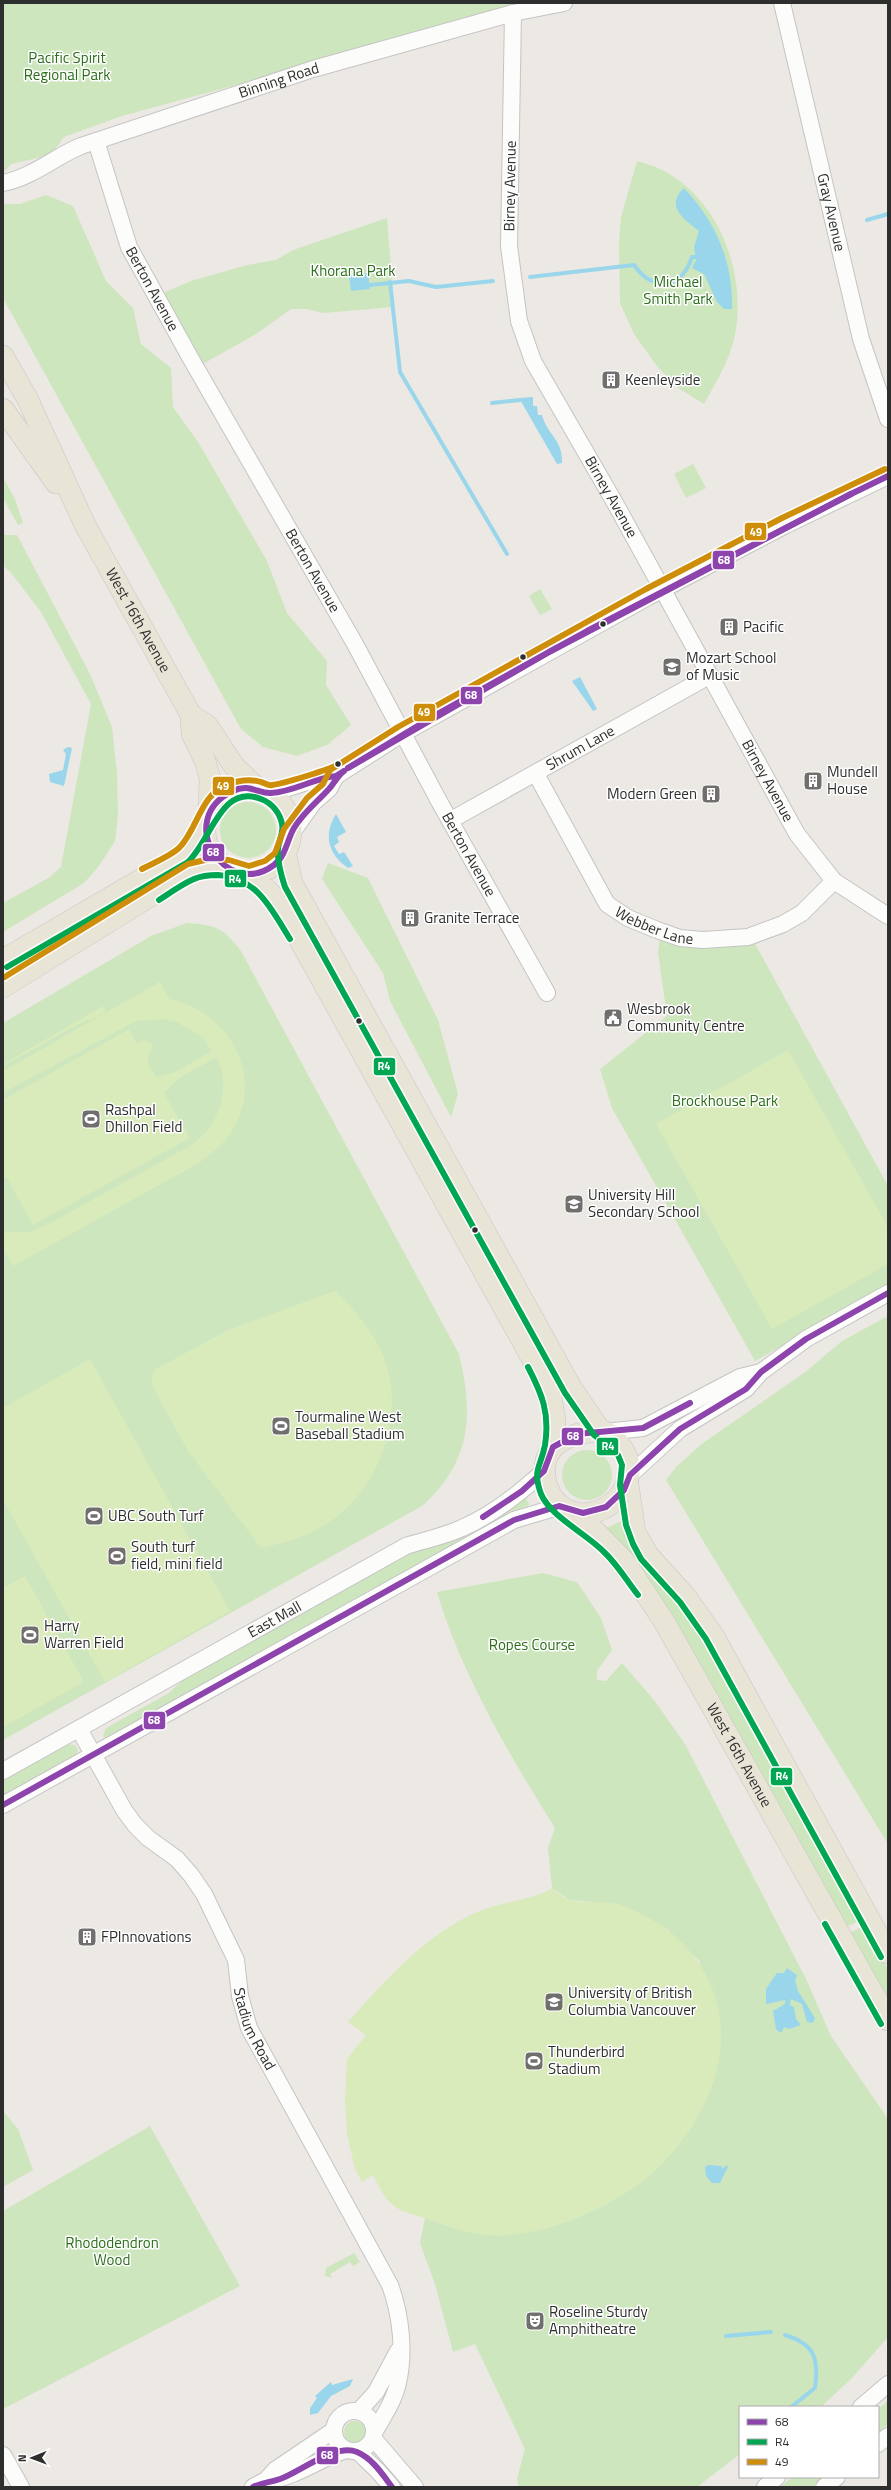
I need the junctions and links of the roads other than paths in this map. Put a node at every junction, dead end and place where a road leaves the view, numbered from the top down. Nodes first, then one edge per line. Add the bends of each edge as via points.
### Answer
1 (564, 3) edge
2 (782, 3) edge
3 (513, 13) junction
4 (96, 141) junction
5 (3, 183) edge
6 (3, 356) edge
7 (3, 409) edge
8 (888, 419) edge
9 (888, 476) edge
10 (85, 525) junction
11 (662, 590) junction
12 (709, 676) junction
13 (191, 715) junction
14 (402, 734) junction
15 (536, 774) junction
16 (336, 776) junction
17 (264, 791) junction
18 (208, 817) junction
19 (451, 820) junction
20 (288, 843) junction
21 (228, 868) junction
22 (249, 874) junction
23 (834, 881) junction
24 (888, 916) edge
25 (3, 960) edge
26 (3, 987) edge
27 (547, 993) dead end
28 (888, 1293) edge
29 (761, 1372) junction
30 (602, 1431) junction
31 (553, 1448) junction
32 (544, 1470) junction
33 (629, 1479) junction
34 (564, 1507) junction
35 (79, 1729) junction
36 (92, 1755) junction
37 (3, 1771) edge
38 (3, 1805) edge
39 (888, 1954) edge
40 (888, 2020) edge
41 (400, 2348) junction
42 (888, 2384) edge
43 (862, 2406) edge
44 (359, 2411) junction
45 (334, 2430) junction
46 (374, 2436) junction
47 (888, 2436) edge
48 (879, 2443) edge
49 (351, 2451) junction
50 (3, 2455) edge
51 (776, 2478) edge
52 (836, 2478) edge
53 (260, 2484) edge
54 (21, 2487) edge
55 (392, 2487) edge
56 (415, 2487) edge
57 (765, 2487) edge
58 (824, 2487) edge

1 - 3 street, Binning Road
2 - 8 street, Gray Avenue via 861,339
3 - 4 street, Binning Road via 313,69
3 - 11 street, Birney Avenue via 509,246 519,321 533,361
4 - 5 street, Binning Road via 65,152 22,178
4 - 14 street, Berton Avenue via 129,247 355,644
6 - 10 main road, West 16th Avenue via 28,400
7 - 10 main road, West 16th Avenue
9 - 11 street via 786,525
10 - 13 main road, West 16th Avenue
11 - 12 street, Birney Avenue
11 - 14 street
12 - 15 street, Shrum Lane
12 - 23 street, Birney Avenue via 797,834
13 - 17 main road, West 16th Avenue via 207,725 234,766
13 - 18 main road, West 16th Avenue via 192,734 210,778
14 - 16 street
14 - 19 street, Berton Avenue
15 - 19 street, Shrum Lane
15 - 23 street, Webber Lane via 607,904 628,918 657,930 680,938 703,940 748,937 783,924 802,913
16 - 17 street via 324,777 303,785
16 - 20 street via 329,789 313,803
17 - 18 main road via 244,788 228,793 215,803
17 - 20 main road via 284,808 290,824
18 - 21 main road via 205,831 209,849 220,863
18 - 25 main road via 196,841 183,855
19 - 27 street, Berton Avenue
20 - 22 main road via 269,868
20 - 30 main road via 292,883 554,1358
21 - 22 main road
21 - 26 main road via 209,867 191,872
22 - 31 main road via 272,895 282,910 550,1391 556,1421
23 - 24 street, Birney Avenue
28 - 29 street via 806,1339
29 - 30 street via 740,1377 643,1428
29 - 33 street via 746,1389 680,1429
30 - 31 main road via 577,1434
30 - 33 main road via 625,1451 630,1464
31 - 32 main road
32 - 34 main road via 549,1492
32 - 35 street, East Mall via 522,1491 495,1510 462,1528 406,1546
33 - 34 main road via 619,1498 607,1506 591,1512
33 - 39 main road via 635,1532 640,1542 648,1555 686,1597 713,1635
34 - 36 street, East Mall via 514,1520
34 - 40 main road, West 16th Avenue via 597,1533 624,1562 665,1623
35 - 36 street, Stadium Road
35 - 37 street, East Mall
36 - 38 street, East Mall
36 - 41 street, Stadium Road via 135,1825 177,1859 191,1874 208,1901 236,1960 240,1996 249,2028 390,2286 398,2314
41 - 44 street via 376,2392
41 - 46 street, Stadium Road via 398,2383
42 - 43 street
44 - 45 street via 342,2415
44 - 46 street via 370,2418
45 - 49 street via 337,2441
45 - 53 street via 275,2470
46 - 49 street via 367,2447
46 - 56 street
47 - 48 street
49 - 53 street via 319,2460 279,2479
49 - 55 street via 377,2470
50 - 54 street
51 - 57 street
52 - 58 street

